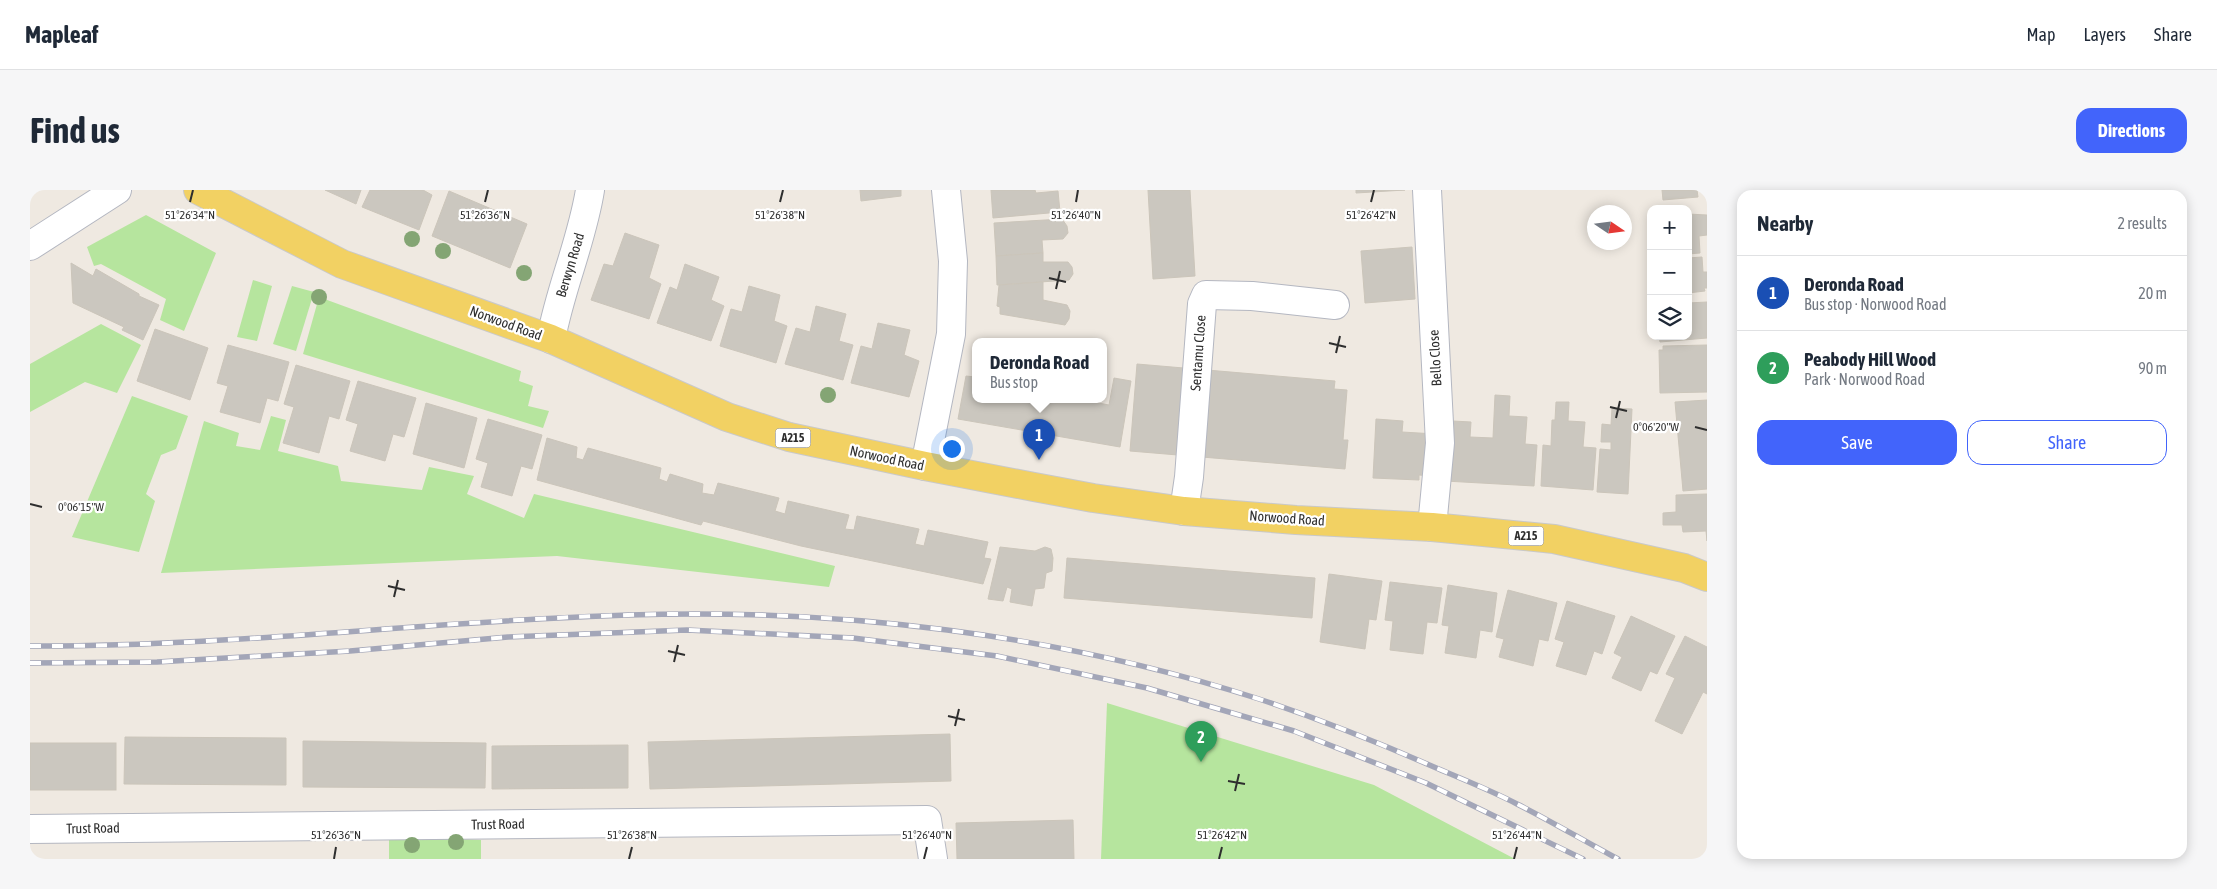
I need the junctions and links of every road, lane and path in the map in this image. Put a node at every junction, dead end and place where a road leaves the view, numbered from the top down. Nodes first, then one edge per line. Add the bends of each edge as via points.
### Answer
1 (117, 190) edge
2 (198, 190) edge
3 (590, 190) edge
4 (946, 190) edge
5 (1427, 190) edge
6 (30, 246) edge
7 (1335, 305) dead end
8 (551, 339) junction
9 (925, 466) junction
10 (1184, 511) junction
11 (1432, 527) junction
12 (1707, 577) edge
13 (30, 829) edge
14 (932, 859) edge

1 - 6 street
2 - 8 main road, Norwood Road / A215 via 342,264
3 - 8 street, Berwyn Road
4 - 9 street via 953,261 951,334
5 - 11 street, Bello Close via 1440,443
7 - 10 street, Sentamu Close via 1252,296 1206,295 1202,304
8 - 9 main road, Norwood Road / A215 via 727,417 789,437
9 - 10 main road, Norwood Road / A215 via 1093,498
10 - 11 main road, Norwood Road / A215
11 - 12 main road, Norwood Road / A215 via 1554,539
13 - 14 street, Trust Road via 927,820

